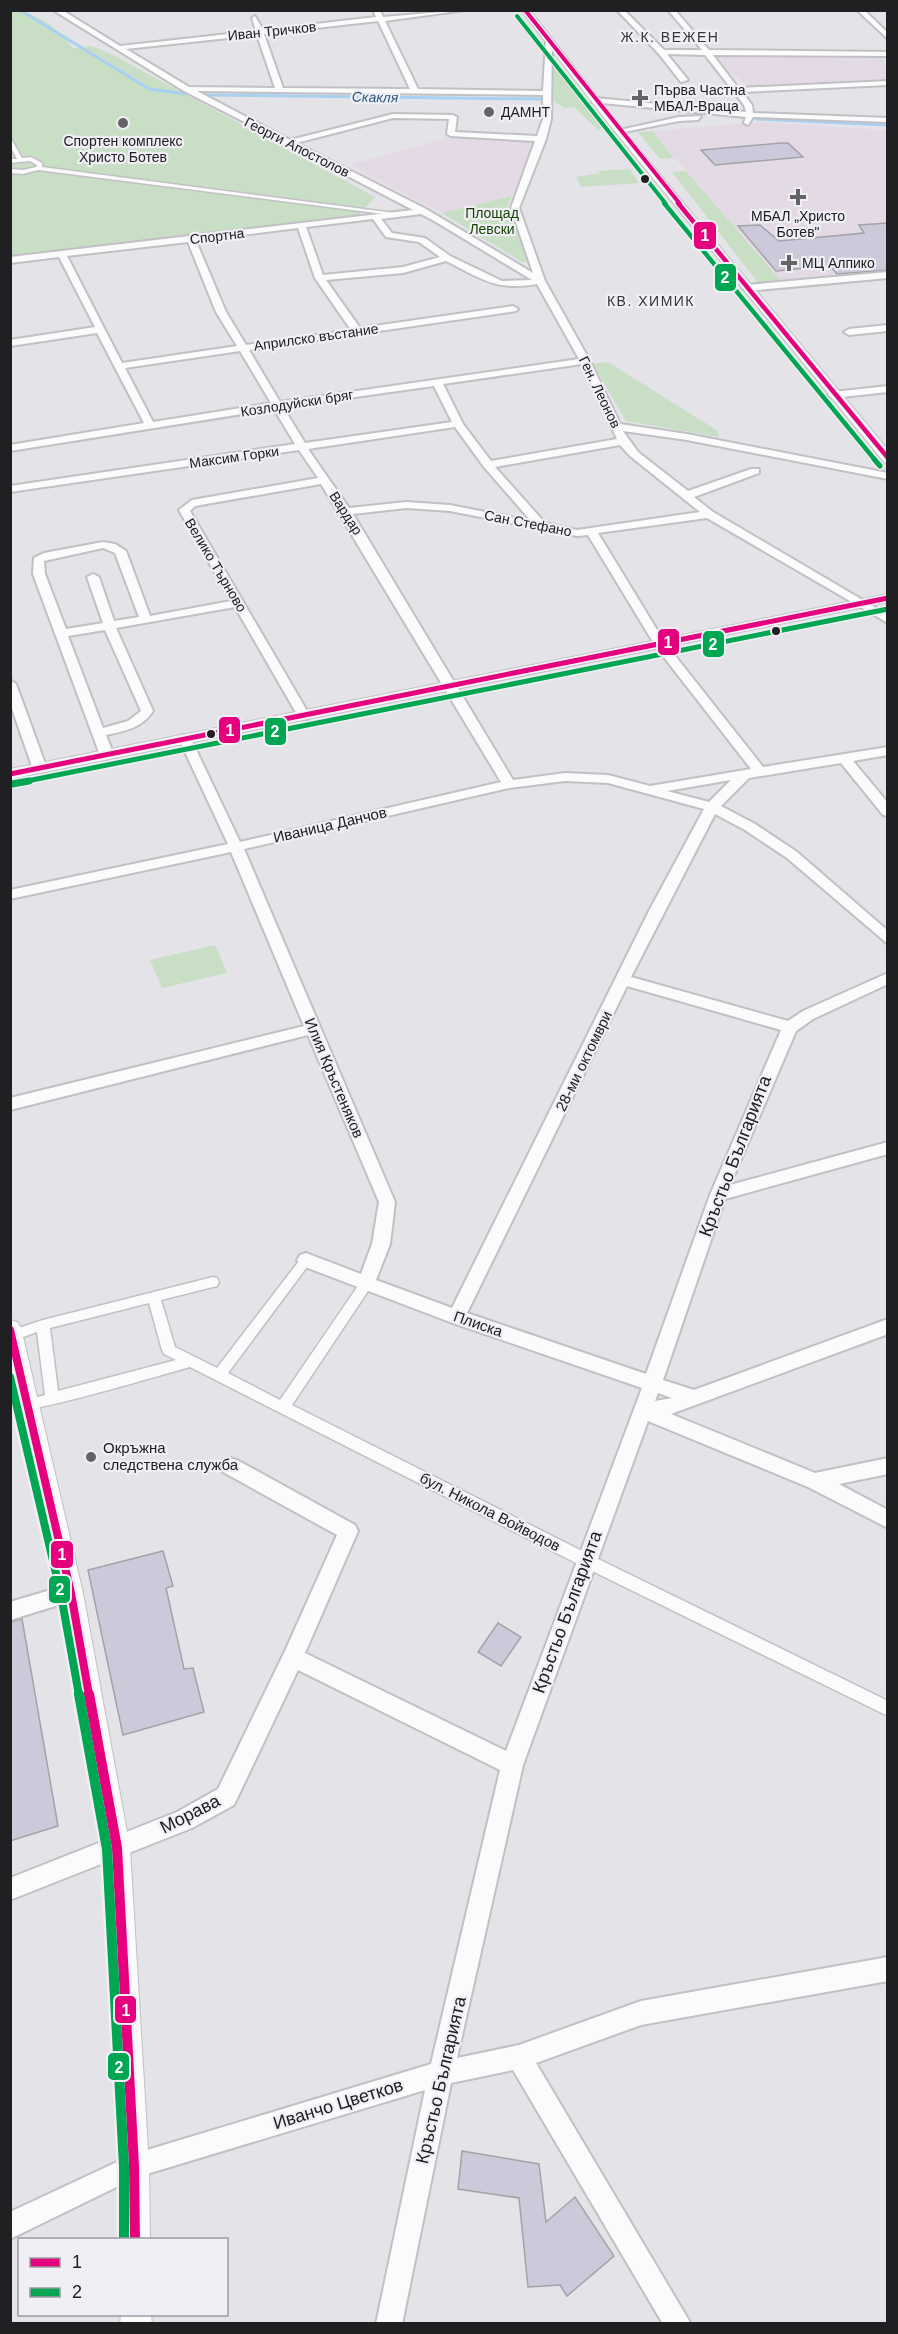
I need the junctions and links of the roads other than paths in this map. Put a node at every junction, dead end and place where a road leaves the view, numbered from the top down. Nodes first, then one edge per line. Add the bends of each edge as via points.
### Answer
1 (56, 10) edge
2 (376, 10) edge
3 (462, 10) edge
4 (525, 10) edge
5 (620, 10) edge
6 (671, 10) edge
7 (860, 10) edge
8 (255, 18) dead end
9 (381, 19) junction
10 (261, 32) junction
11 (888, 37) edge
12 (550, 42) junction
13 (117, 48) junction
14 (662, 52) junction
15 (708, 53) junction
16 (888, 54) edge
17 (568, 67) junction
18 (547, 68) junction
19 (684, 80) dead end
20 (888, 83) edge
21 (187, 89) junction
22 (735, 90) junction
23 (280, 91) junction
24 (416, 93) junction
25 (548, 93) junction
26 (595, 100) junction
27 (750, 115) junction
28 (888, 120) edge
29 (620, 131) junction
30 (10, 139) edge
31 (542, 140) junction
32 (286, 143) junction
33 (20, 159) junction
34 (10, 161) edge
35 (38, 168) junction
36 (10, 171) edge
37 (423, 211) junction
38 (399, 214) junction
39 (375, 216) junction
40 (301, 226) junction
41 (190, 239) junction
42 (62, 253) junction
43 (447, 258) junction
44 (10, 260) edge
45 (888, 275) edge
46 (320, 278) junction
47 (540, 281) junction
48 (747, 288) junction
49 (513, 309) dead end
50 (888, 328) edge
51 (102, 329) junction
52 (357, 331) junction
53 (849, 332) dead end
54 (10, 343) edge
55 (242, 348) junction
56 (585, 361) junction
57 (120, 366) junction
58 (437, 382) junction
59 (888, 389) edge
60 (833, 394) junction
61 (277, 405) junction
62 (458, 424) junction
63 (150, 426) junction
64 (618, 427) junction
65 (624, 441) junction
66 (302, 447) junction
67 (10, 448) edge
68 (888, 459) edge
69 (488, 465) junction
70 (754, 471) dead end
71 (888, 476) edge
72 (324, 480) junction
73 (10, 489) edge
74 (685, 496) junction
75 (346, 512) junction
76 (709, 514) junction
77 (541, 525) junction
78 (592, 532) junction
79 (93, 577) dead end
80 (888, 598) edge
81 (240, 603) junction
82 (862, 603) junction
83 (146, 620) junction
84 (888, 620) edge
85 (110, 627) junction
86 (62, 633) junction
87 (660, 644) junction
88 (10, 684) edge
89 (452, 685) junction
90 (304, 716) junction
91 (99, 733) junction
92 (185, 739) junction
93 (888, 752) edge
94 (107, 755) junction
95 (843, 757) junction
96 (40, 769) junction
97 (753, 772) junction
98 (10, 774) edge
99 (508, 784) junction
100 (650, 790) junction
101 (712, 807) junction
102 (888, 812) edge
103 (236, 847) junction
104 (10, 895) edge
105 (888, 939) edge
106 (888, 978) edge
107 (623, 980) junction
108 (790, 1027) junction
109 (313, 1029) junction
110 (10, 1104) edge
111 (888, 1148) edge
112 (718, 1195) junction
113 (306, 1260) joint
114 (213, 1282) dead end
115 (366, 1284) junction
116 (154, 1297) junction
117 (456, 1317) junction
118 (43, 1325) junction
119 (888, 1326) edge
120 (11, 1333) edge
121 (191, 1360) junction
122 (219, 1375) junction
123 (16, 1378) edge
124 (652, 1383) junction
125 (694, 1398) junction
126 (40, 1402) junction
127 (282, 1407) junction
128 (643, 1410) junction
129 (230, 1466) dead end
130 (888, 1466) edge
131 (815, 1481) junction
132 (888, 1520) edge
133 (585, 1560) junction
134 (71, 1593) junction
135 (10, 1611) edge
136 (292, 1657) junction
137 (888, 1709) edge
138 (512, 1765) junction
139 (117, 1848) junction
140 (10, 1889) edge
141 (888, 1969) edge
142 (519, 2057) junction
143 (441, 2073) junction
144 (134, 2166) junction
145 (10, 2226) edge
146 (135, 2238) edge
147 (388, 2324) edge
148 (678, 2324) edge

1 - 13 street, Георги Апостолов
2 - 9 street
3 - 9 street, Иван Тричков
4 - 12 street
5 - 14 street
6 - 15 street
7 - 11 street
8 - 10 street
9 - 10 street, Иван Тричков
9 - 24 street
10 - 13 street, Иван Тричков
10 - 23 street
12 - 17 street
12 - 18 street, Ген. Леонов
13 - 21 street, Георги Апостолов
14 - 15 street
14 - 19 street
15 - 16 street
15 - 22 street
17 - 18 street
17 - 26 street
18 - 25 street, Ген. Леонов
20 - 22 street
21 - 23 street
21 - 32 street, Георги Апостолов
22 - 27 street via 748,105
23 - 24 street
24 - 25 street
25 - 31 street, Ген. Леонов via 548,119
26 - 27 street
26 - 29 street
27 - 28 street
27 - 29 street via 748,123 689,117
29 - 48 street
30 - 33 street
31 - 32 street via 451,134 453,117 413,114
31 - 47 street, Ген. Леонов via 515,208
32 - 37 street, Георги Апостолов
33 - 34 street
33 - 35 street via 39,162
35 - 36 street
35 - 38 street
37 - 38 street, Спортна
37 - 47 street, Георги Апостолов
38 - 39 street, Спортна
39 - 40 street, Спортна
39 - 43 street via 389,235 414,237
40 - 41 street, Спортна
40 - 46 street
41 - 42 street, Спортна
41 - 55 street, Вардар via 221,312
42 - 44 street, Спортна
42 - 51 street
43 - 46 street via 403,270
43 - 47 street via 500,284
45 - 48 street
46 - 52 street
47 - 56 street, Ген. Леонов
48 - 60 street
49 - 52 street, Априлско въстание
50 - 53 street
51 - 54 street
51 - 57 street
52 - 55 street, Априлско въстание
55 - 57 street, Априлско въстание
55 - 61 street, Вардар
56 - 58 street, Козлодуйски бряг
56 - 64 street, Ген. Леонов
57 - 63 street
58 - 61 street, Козлодуйски бряг
58 - 62 street
59 - 60 street
60 - 68 street
61 - 63 street, Козлодуйски бряг
61 - 66 street, Вардар
62 - 66 street, Максим Горки
62 - 69 street
63 - 67 street, Козлодуйски бряг
64 - 65 street, Ген. Леонов
64 - 71 street
65 - 69 street
65 - 74 street, Ген. Леонов
66 - 72 street, Вардар
66 - 73 street, Максим Горки
69 - 77 street
70 - 74 street
72 - 75 street, Вардар
72 - 81 street, Велико Търново via 183,510
74 - 76 street, Ген. Леонов
75 - 77 street, Сан Стефано via 406,505 450,508
75 - 89 street, Вардар
76 - 78 street, Сан Стефано
76 - 82 street, Ген. Леонов
77 - 78 street, Сан Стефано
78 - 87 street
79 - 85 street
80 - 82 street
81 - 83 street
81 - 90 street, Велико Търново
82 - 84 street, Ген. Леонов
82 - 87 street
83 - 85 street
83 - 86 street via 120,551 103,545 38,560 39,574
85 - 86 street
85 - 91 street via 147,711 138,722
86 - 91 street
87 - 89 street
87 - 97 street
88 - 96 street
89 - 90 street
89 - 99 street, Вардар
90 - 92 street
91 - 94 street
92 - 94 street
92 - 103 street, Илия Кръстеняков
93 - 95 street
94 - 96 street
95 - 97 street
95 - 102 street
96 - 98 street
97 - 100 street
97 - 101 street, 28-ми октомври
99 - 100 street, Иваница Данчов via 565,777 608,779
99 - 103 street, Иваница Данчов
100 - 101 street, Иваница Данчов
101 - 105 street, Иваница Данчов via 792,855
101 - 107 street, 28-ми октомври
103 - 104 street, Иваница Данчов
103 - 109 street, Илия Кръстеняков
106 - 108 street
107 - 108 street
107 - 117 street, 28-ми октомври
108 - 112 street, Кръстьо Българията
109 - 110 street
109 - 115 street, Илия Кръстеняков via 387,1202 381,1244
111 - 112 street
112 - 124 street, Кръстьо Българията
113 - 115 street, Плиска
113 - 122 street
114 - 116 street
115 - 117 street, Плиска
115 - 127 street, Илия Кръстеняков
116 - 118 street
116 - 121 street, бул. Никола Войводов via 169,1350
117 - 124 street, Плиска
118 - 120 street
118 - 126 street
119 - 125 street
120 - 123 street
121 - 122 street, бул. Никола Войводов
121 - 126 street
122 - 127 street, бул. Никола Войводов
123 - 126 street
124 - 125 street, Плиска
124 - 128 street, Кръстьо Българията
125 - 128 street via 667,1408
126 - 134 street
127 - 133 street, бул. Никола Войводов
128 - 131 street
128 - 133 street, Кръстьо Българията
129 - 136 street, Морава via 348,1531
130 - 131 street
131 - 132 street
133 - 137 street, бул. Никола Войводов
133 - 138 street, Кръстьо Българията
134 - 135 street
134 - 139 street
136 - 138 street
136 - 139 street, Морава via 226,1797 184,1820
138 - 143 street, Кръстьо Българията
139 - 140 street, Морава
139 - 144 street
141 - 142 street, Иванчо Цветков via 641,2013
142 - 143 street, Иванчо Цветков
142 - 148 street
143 - 144 street, Иванчо Цветков
143 - 147 street, Кръстьо Българията
144 - 145 street, Иванчо Цветков
144 - 146 street

